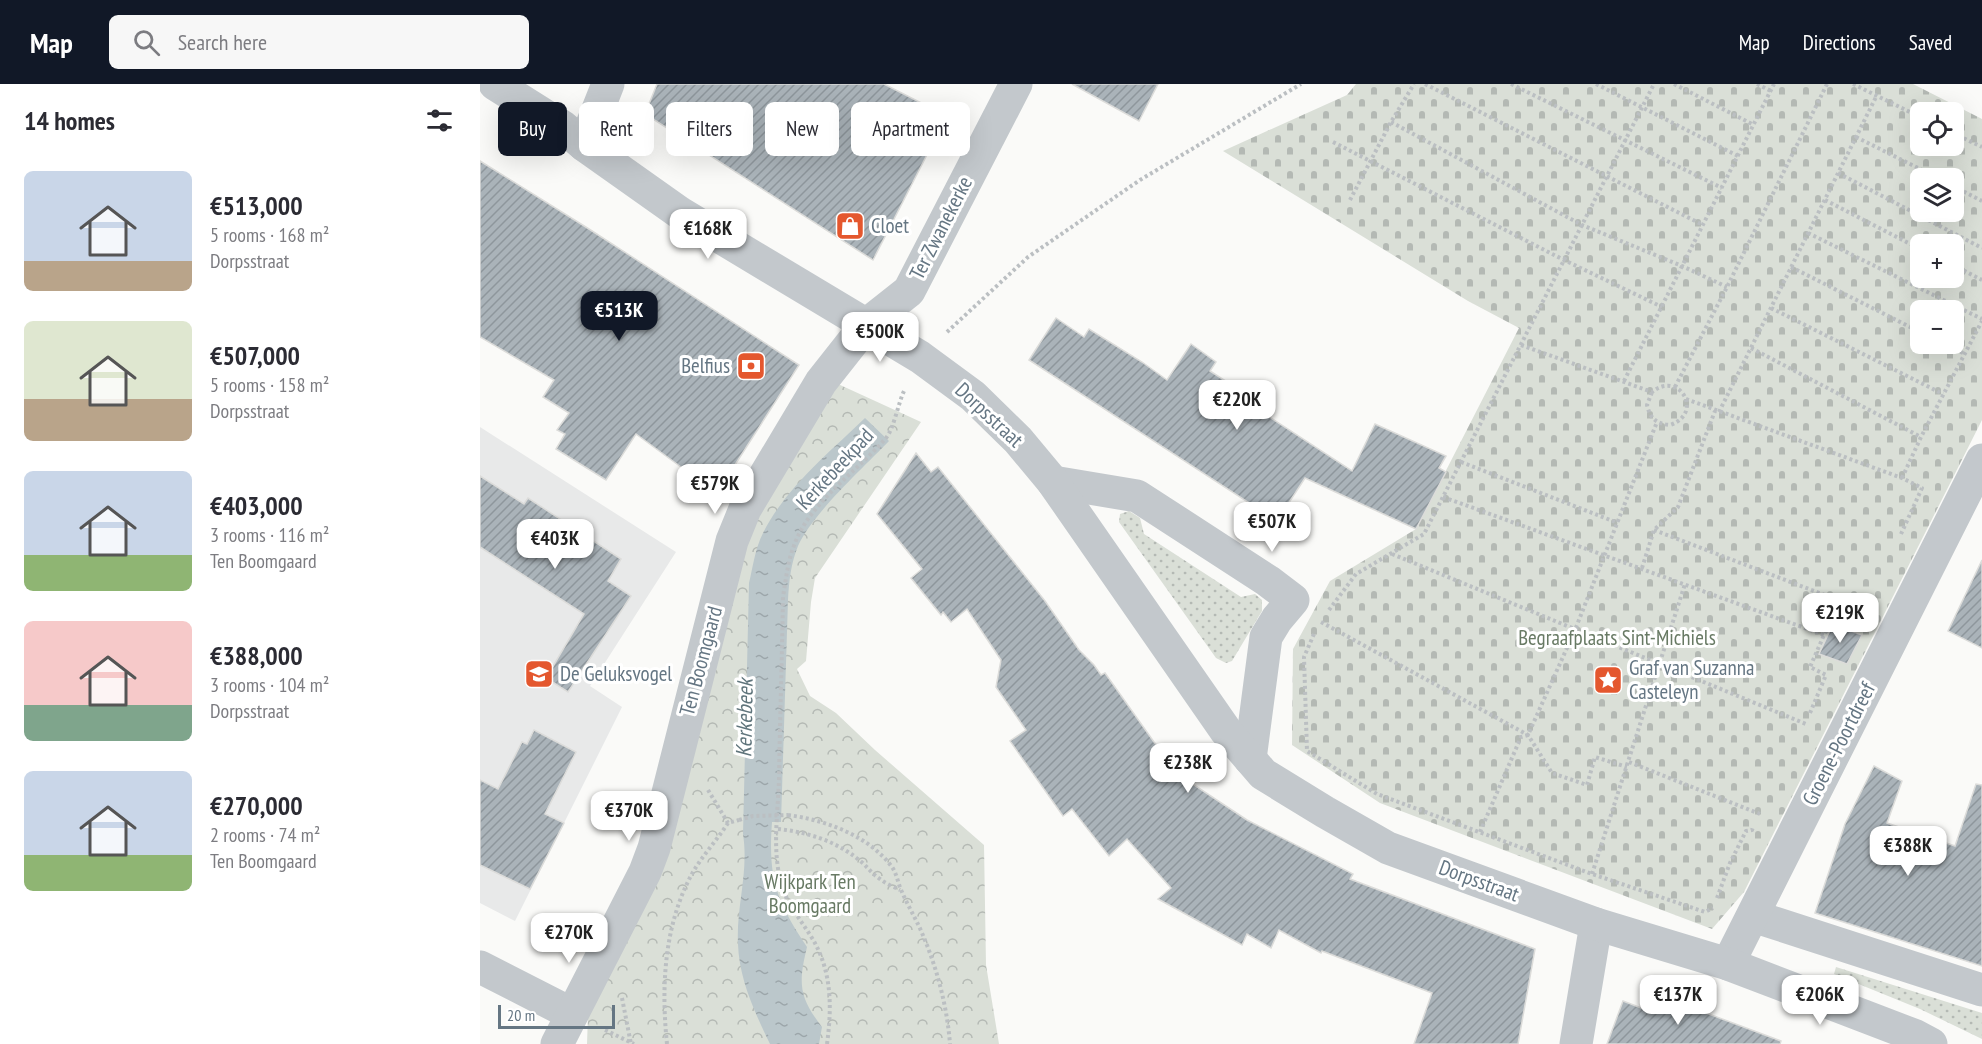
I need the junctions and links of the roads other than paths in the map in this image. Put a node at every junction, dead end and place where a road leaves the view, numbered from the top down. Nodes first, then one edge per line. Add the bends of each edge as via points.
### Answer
1 (495, 84) edge
2 (608, 84) edge
3 (1016, 84) edge
4 (601, 102) edge
5 (579, 141) edge
6 (600, 156) edge
7 (866, 325) junction
8 (1982, 460) edge
9 (1053, 482) junction
10 (1250, 759) junction
11 (1753, 916) junction
12 (1596, 924) junction
13 (1728, 964) junction
14 (480, 967) edge
15 (1982, 990) edge
16 (572, 1014) junction
17 (557, 1044) edge
18 (1576, 1044) edge
19 (1931, 1044) edge

1 - 5 street, Dorpsstraat
2 - 4 street
3 - 7 street, Ter Zwanekerke via 909,291
6 - 7 street, Dorpsstraat via 680,213
7 - 9 street, Dorpsstraat via 920,357 973,396
7 - 16 street, Ten Boomgaard via 821,382 745,509 732,541 654,848
8 - 11 street, Groene-Poortdreef
9 - 10 street, Dorpsstraat
9 - 10 street via 1137,496 1293,600 1266,637
10 - 12 street, Dorpsstraat via 1263,774 1388,848
11 - 13 street, Groene-Poortdreef
11 - 15 street
12 - 13 street, Dorpsstraat
12 - 18 street
13 - 19 street, Dorpsstraat
14 - 16 street
16 - 17 street, Ten Boomgaard

